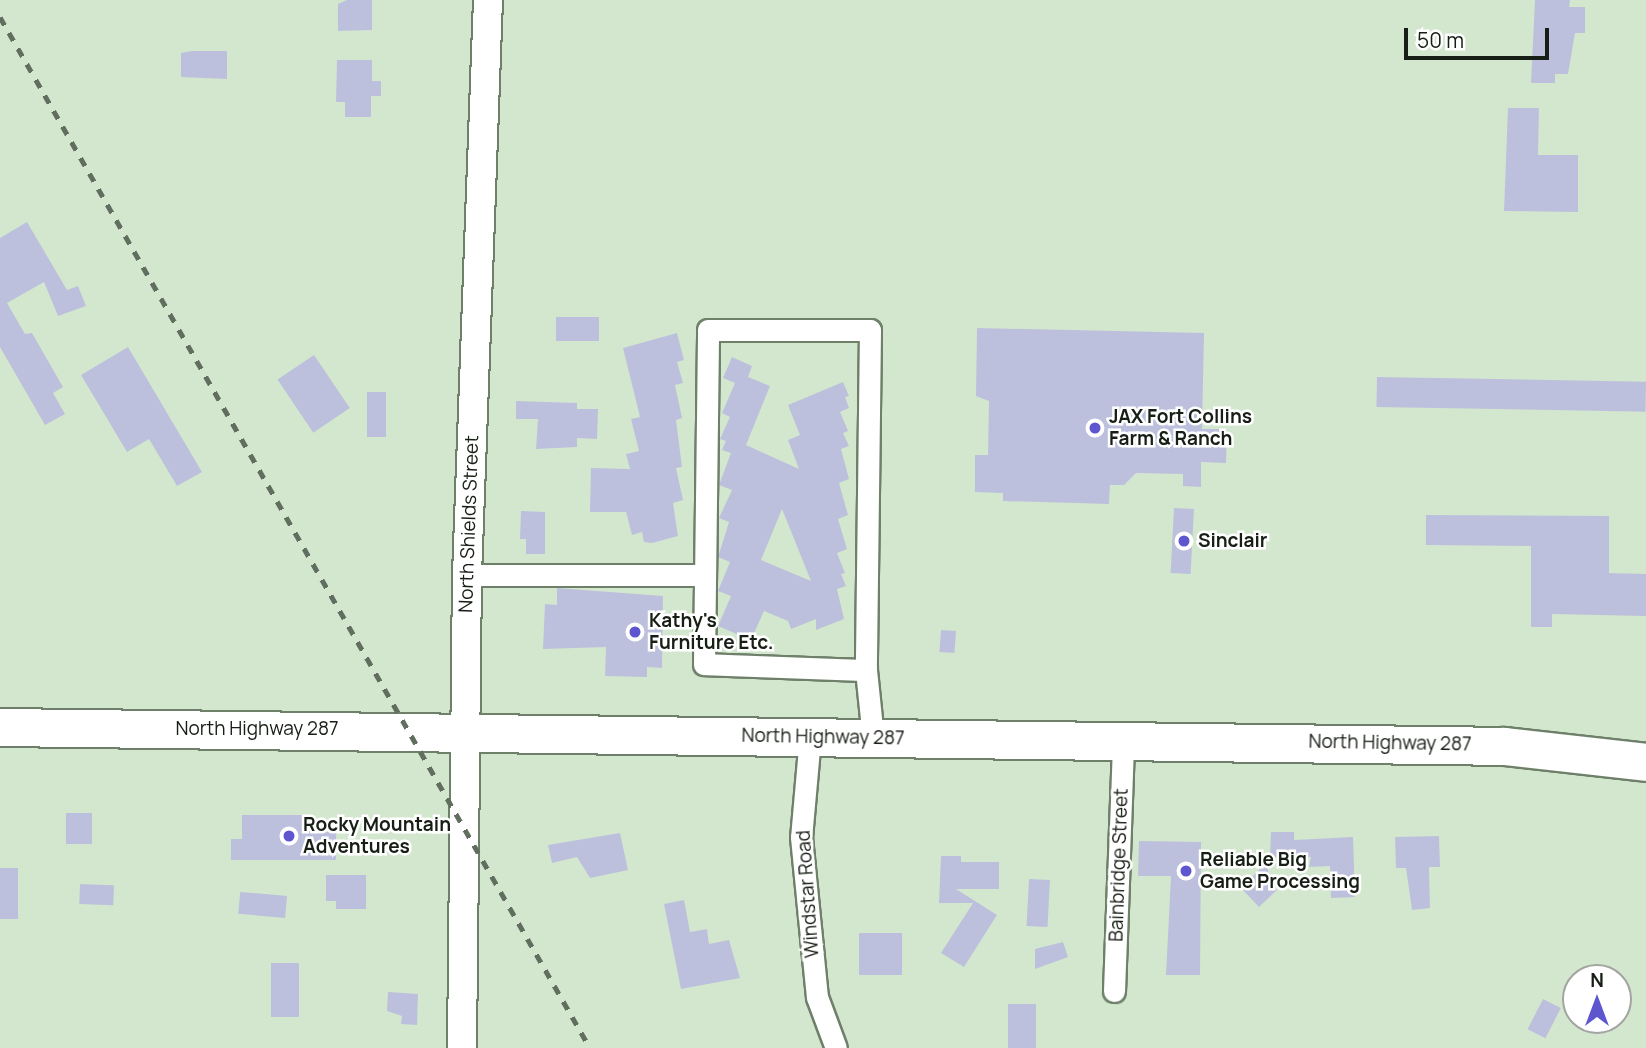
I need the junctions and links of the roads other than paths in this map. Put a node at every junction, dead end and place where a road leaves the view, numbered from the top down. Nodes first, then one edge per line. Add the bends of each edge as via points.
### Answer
1 (488, 0) edge
2 (467, 575) junction
3 (703, 575) junction
4 (866, 670) junction
5 (0, 727) edge
6 (464, 731) junction
7 (810, 737) junction
8 (873, 738) junction
9 (1123, 740) junction
10 (1646, 762) edge
11 (1114, 991) dead end
12 (462, 1048) edge
13 (836, 1048) edge

1 - 2 street, North Shields Street
2 - 3 street
2 - 6 street, North Shields Street
3 - 4 street via 704,664
3 - 4 street via 708,330 870,330
4 - 8 street
5 - 6 highway, North Highway 287
6 - 7 highway, North Highway 287
6 - 12 street, North Shields Street
7 - 8 highway, North Highway 287
7 - 13 street, Windstar Road via 801,837 817,997
8 - 9 highway, North Highway 287
9 - 10 highway, North Highway 287 via 1504,746
9 - 11 street, Bainbridge Street

